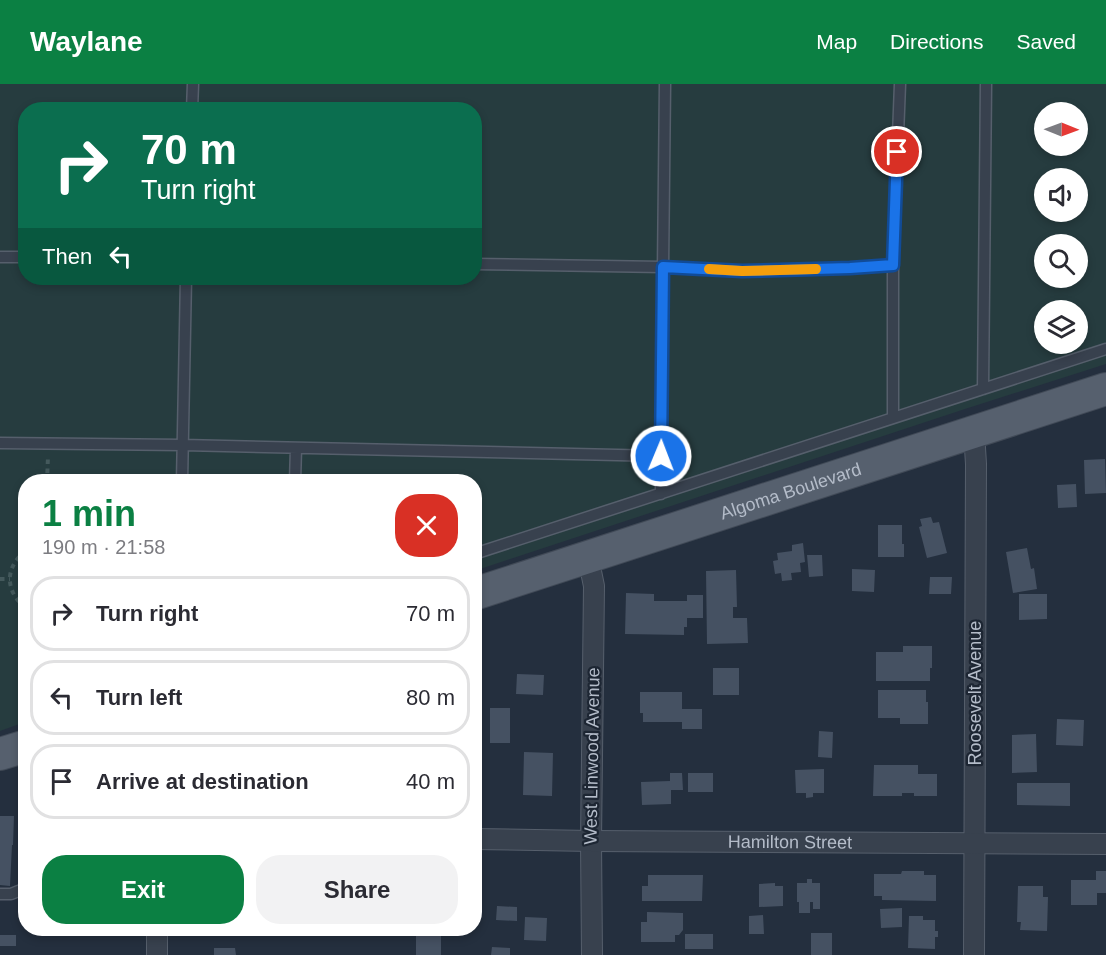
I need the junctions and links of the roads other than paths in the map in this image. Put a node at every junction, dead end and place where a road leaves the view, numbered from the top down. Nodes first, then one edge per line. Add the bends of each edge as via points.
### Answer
1 (193, 84) edge
2 (665, 84) edge
3 (900, 84) edge
4 (986, 84) edge
5 (192, 102) edge
6 (0, 257) edge
7 (18, 257) edge
8 (482, 264) edge
9 (893, 265) junction
10 (663, 267) junction
11 (186, 285) edge
12 (1106, 349) edge
13 (983, 389) junction
14 (1106, 389) edge
15 (894, 418) junction
16 (974, 432) junction
17 (0, 443) edge
18 (183, 445) junction
19 (296, 448) junction
20 (661, 456) junction
21 (182, 474) edge
22 (295, 474) edge
23 (661, 494) junction
24 (482, 552) edge
25 (588, 557) junction
26 (482, 591) edge
27 (482, 839) edge
28 (591, 841) junction
29 (975, 843) junction
30 (1106, 843) edge
31 (18, 891) edge
32 (0, 894) edge
33 (157, 936) edge
34 (157, 955) edge
35 (592, 955) edge
36 (974, 955) edge

1 - 5 lane
2 - 10 lane
3 - 9 lane
4 - 13 lane
6 - 7 lane
8 - 10 lane
9 - 10 lane via 742,271
9 - 15 lane
10 - 20 lane
11 - 18 lane
12 - 13 lane
13 - 15 lane
14 - 16 main road, Algoma Boulevard
15 - 23 lane
16 - 25 main road, Algoma Boulevard
16 - 29 street, Roosevelt Avenue
17 - 18 lane
18 - 19 lane
18 - 21 lane
19 - 20 lane
19 - 22 lane
20 - 23 lane
23 - 24 lane
25 - 26 main road, Algoma Boulevard
25 - 28 street, West Linwood Avenue via 594,586
27 - 28 street, Hamilton Street
28 - 29 street, Hamilton Street
28 - 35 street, West Linwood Avenue
29 - 30 street, Hamilton Street
29 - 36 street, Roosevelt Avenue
31 - 32 lane
33 - 34 street

